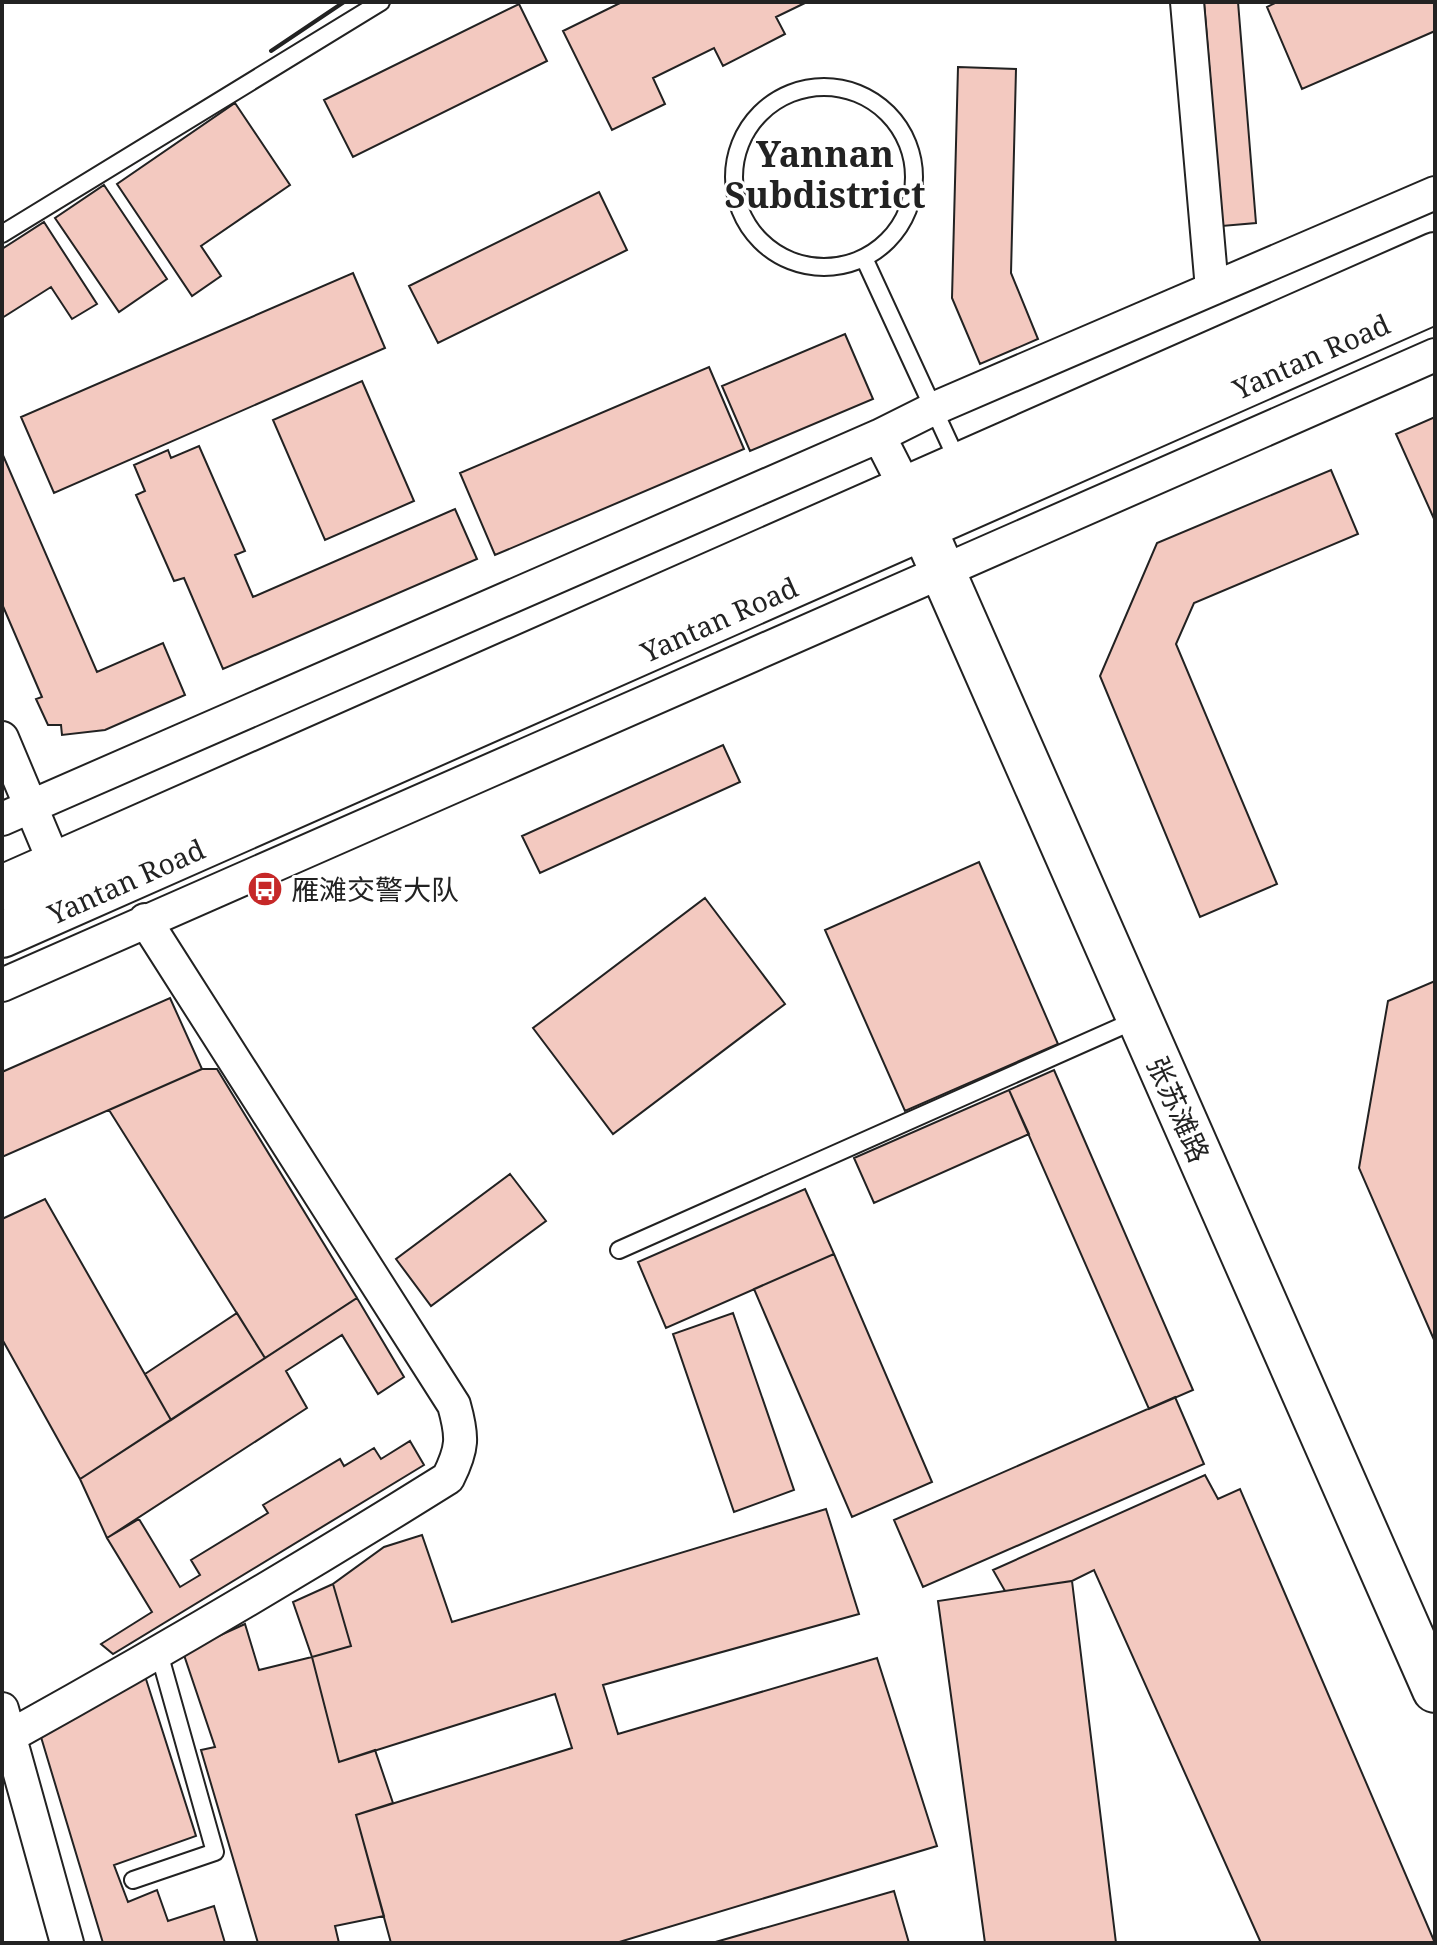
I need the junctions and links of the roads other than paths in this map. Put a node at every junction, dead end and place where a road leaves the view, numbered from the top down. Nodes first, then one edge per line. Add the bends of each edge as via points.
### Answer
1 (381, 2) edge
2 (1187, 2) edge
3 (1435, 193) edge
4 (2, 234) edge
5 (1435, 255) edge
6 (864, 258) junction
7 (1212, 289) junction
8 (1435, 301) edge
9 (1435, 355) edge
10 (933, 409) junction
11 (879, 436) junction
12 (959, 465) junction
13 (906, 489) junction
14 (923, 529) junction
15 (941, 570) junction
16 (2, 738) edge
17 (32, 806) junction
18 (2, 819) edge
19 (55, 865) junction
20 (2, 888) edge
21 (73, 905) junction
22 (145, 920) junction
23 (2, 935) edge
24 (2, 985) edge
25 (1139, 1018) junction
26 (619, 1250) dead end
27 (159, 1653) junction
28 (1435, 1690) edge
29 (6, 1722) edge
30 (133, 1880) dead end
31 (67, 1943) edge

1 - 4 lane
2 - 7 street
3 - 7 street
5 - 12 main road, Yantan Road
6 - 6 lane via 892,237 910,206 915,171 906,136 884,109 854,91 818,85 784,95 756,116 738,147 733,183 742,217 763,245 794,263 830,268
6 - 10 lane
7 - 10 street
8 - 14 main road, Yantan Road
9 - 15 street, Yantan Road
10 - 11 street
10 - 12 lane
11 - 13 street
11 - 17 street
12 - 13 main road, Yantan Road
13 - 14 main road, 张苏滩路
13 - 19 main road, Yantan Road
14 - 15 main road, 张苏滩路
14 - 21 main road, Yantan Road
15 - 22 street, Yantan Road
15 - 25 main road, 张苏滩路
16 - 17 street
17 - 18 street
17 - 19 street
19 - 20 main road, Yantan Road
19 - 21 street
21 - 23 main road, Yantan Road
22 - 24 street, Yantan Road
22 - 27 street via 454,1405 462,1432 460,1454 448,1478
25 - 26 lane
25 - 28 main road, 张苏滩路
27 - 29 street
27 - 30 lane via 215,1852
29 - 31 street

